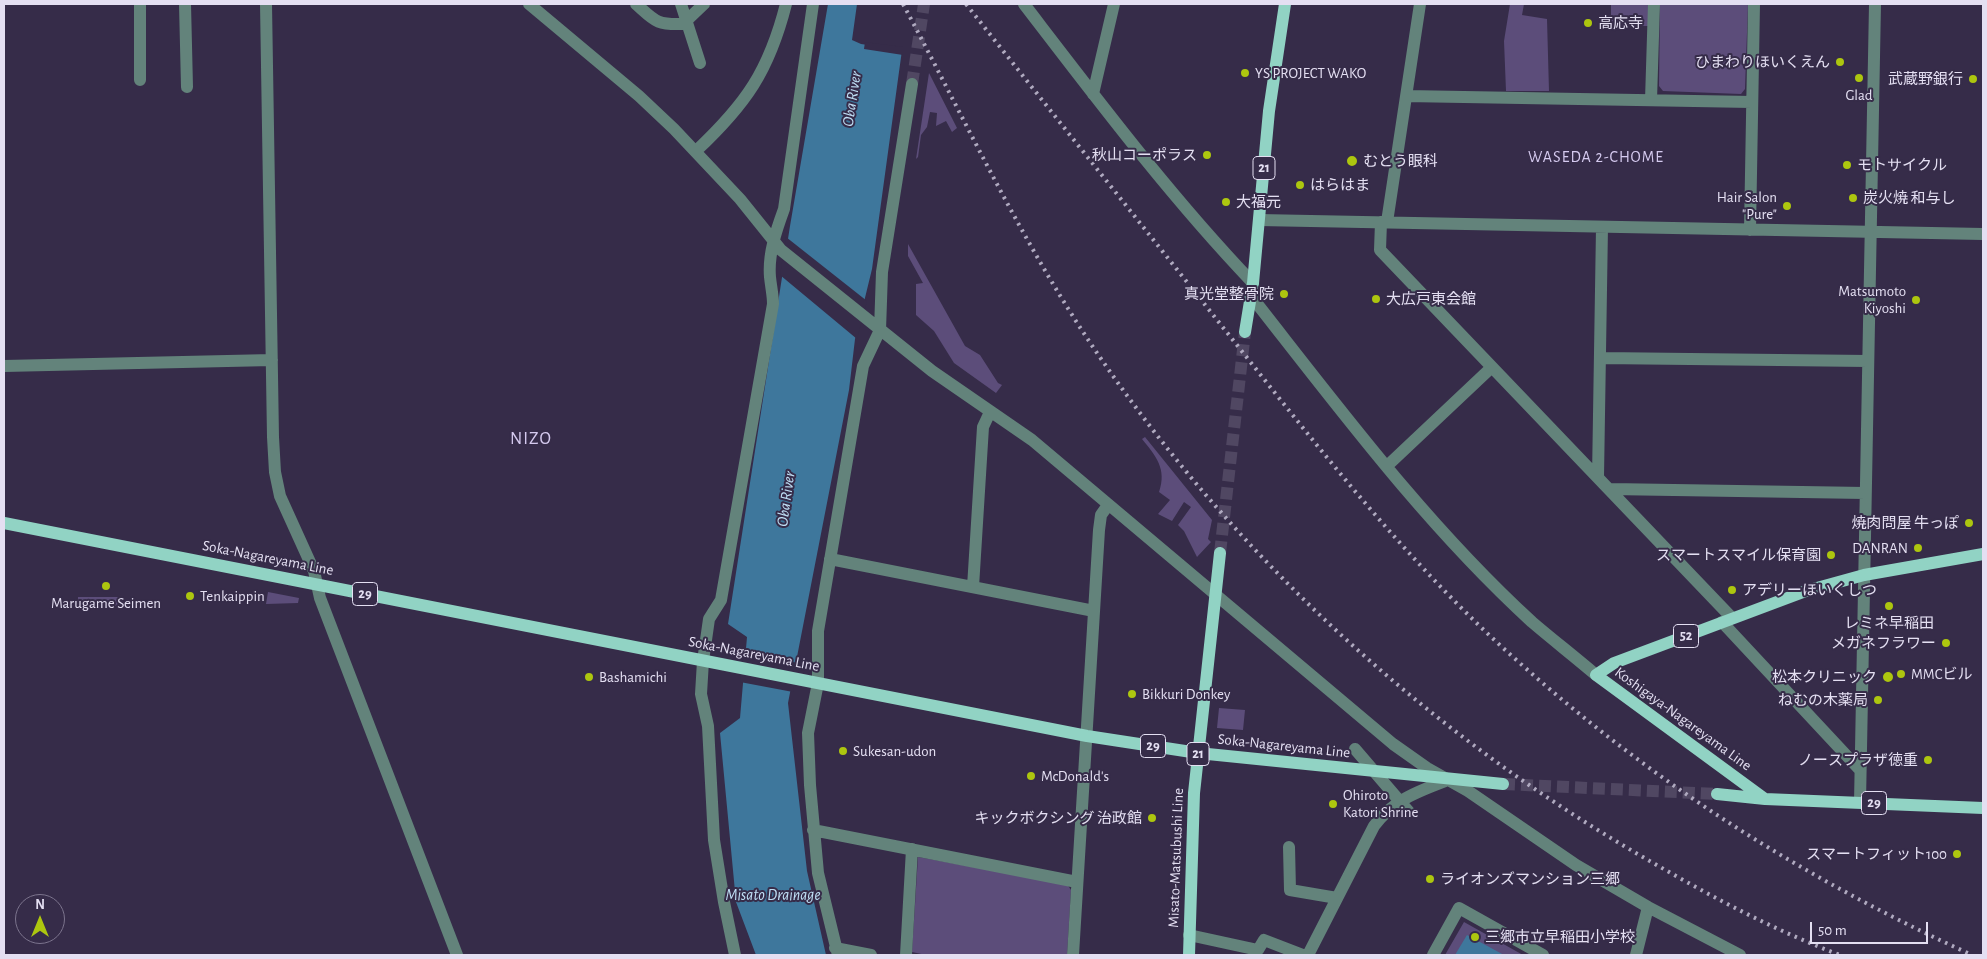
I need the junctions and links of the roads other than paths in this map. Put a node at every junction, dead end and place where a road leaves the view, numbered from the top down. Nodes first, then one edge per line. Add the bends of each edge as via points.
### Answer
1 (140, 4) edge
2 (185, 4) edge
3 (266, 4) edge
4 (530, 4) edge
5 (636, 4) edge
6 (680, 4) edge
7 (704, 4) edge
8 (786, 4) edge
9 (813, 4) edge
10 (1024, 4) edge
11 (1114, 4) edge
12 (1285, 4) edge
13 (1420, 4) edge
14 (1654, 4) edge
15 (1754, 4) edge
16 (1874, 4) edge
17 (686, 21) junction
18 (700, 63) dead end
19 (140, 80) dead end
20 (912, 84) tunnel mouth
21 (187, 87) dead end
22 (1093, 94) junction
23 (1406, 96) junction
24 (1651, 100) junction
25 (1752, 102) junction
26 (696, 151) junction
27 (1259, 220) junction
28 (1384, 222) junction
29 (1602, 227) junction
30 (1750, 230) junction
31 (1871, 232) junction
32 (1983, 234) edge
33 (777, 246) junction
34 (1252, 289) junction
35 (880, 330) junction
36 (1244, 332) tunnel mouth
37 (1601, 358) junction
38 (272, 360) junction
39 (1868, 361) junction
40 (4, 366) edge
41 (1492, 366) junction
42 (990, 412) junction
43 (1387, 466) junction
44 (1598, 477) junction
45 (1610, 489) junction
46 (1865, 493) junction
47 (1108, 505) junction
48 (4, 523) edge
49 (1220, 553) tunnel mouth
50 (1983, 554) edge
51 (830, 559) junction
52 (1864, 575) junction
53 (317, 584) junction
54 (973, 587) junction
55 (1214, 594) junction
56 (1094, 611) junction
57 (1727, 620) junction
58 (703, 660) junction
59 (1596, 675) junction
60 (813, 682) junction
61 (1087, 736) junction
62 (1355, 749) dead end
63 (1198, 753) junction
64 (1860, 770) junction
65 (1448, 780) junction
66 (1503, 784) tunnel mouth
67 (1718, 794) tunnel mouth
68 (1766, 799) junction
69 (1860, 802) junction
70 (1983, 808) edge
71 (1409, 812) dead end
72 (813, 830) junction
73 (1289, 847) dead end
74 (912, 849) junction
75 (1078, 882) junction
76 (1337, 898) junction
77 (1648, 907) junction
78 (1189, 935) junction
79 (836, 952) edge
80 (457, 955) edge
81 (735, 955) edge
82 (871, 955) edge
83 (906, 955) edge
84 (1073, 955) edge
85 (1189, 955) edge
86 (1303, 955) edge
87 (1308, 955) edge
88 (1433, 955) edge
89 (1543, 955) edge
90 (1636, 955) edge
91 (1740, 955) edge

1 - 19 street
2 - 21 street
3 - 38 street
4 - 26 street via 639,96
5 - 17 street via 663,24 683,24
6 - 17 street
7 - 17 street
8 - 26 street via 770,58 752,91 721,128
9 - 33 street
10 - 22 street
11 - 22 street
12 - 27 main road, 21 via 1269,110
13 - 23 street
14 - 24 street
15 - 25 street
16 - 31 street
17 - 18 street
20 - 35 street via 882,272
22 - 34 street
23 - 24 street
23 - 28 street
24 - 25 street
25 - 30 street
26 - 33 street
27 - 28 street
27 - 34 main road, 21
28 - 29 street
28 - 41 street via 1380,250
29 - 30 street
29 - 37 street
30 - 31 street
31 - 32 street
31 - 39 street
33 - 35 street
33 - 58 street via 770,277 774,304 721,600 709,619
34 - 36 main road, 21
34 - 43 street
35 - 42 street
35 - 51 street via 863,366
37 - 39 street
37 - 44 street
38 - 40 street
38 - 53 street via 277,485
39 - 46 street
41 - 43 street
41 - 44 street
42 - 47 street via 1032,440
42 - 54 street via 983,426
43 - 59 street via 1532,622
44 - 45 street
45 - 46 street
45 - 57 street
46 - 52 street
47 - 55 street
47 - 56 street via 1101,515
48 - 53 main road, Soka-Nagareyama Line / 29
49 - 55 main road, Misato-Matsubushi Line / 21
50 - 52 main road, Koshigaya-Nagareyama Line / 52
51 - 54 street
51 - 60 street
52 - 57 main road, Koshigaya-Nagareyama Line / 52 via 1806,591
52 - 64 street
53 - 58 main road, Soka-Nagareyama Line / 29
53 - 80 street
54 - 56 street
55 - 63 main road, Misato-Matsubushi Line / 21
55 - 65 street via 1392,744
56 - 61 street
57 - 59 main road, Koshigaya-Nagareyama Line / 52 via 1614,663
57 - 64 street
58 - 60 main road, Soka-Nagareyama Line / 29
58 - 81 street via 701,694 708,726 714,840
59 - 68 main road, Koshigaya-Nagareyama Line
60 - 61 main road, Soka-Nagareyama Line / 29
60 - 72 street via 808,733
61 - 63 main road, Soka-Nagareyama Line / 29
61 - 75 street
62 - 71 street
63 - 65 main road, Soka-Nagareyama Line / 29
63 - 78 main road, Misato-Matsubushi Line / 21
64 - 69 street
65 - 66 main road, Soka-Nagareyama Line / 29
65 - 76 street via 1412,793 1382,815
65 - 77 street via 1576,866
67 - 68 main road, 29
68 - 69 main road, 29
69 - 70 main road, 29
72 - 74 street
72 - 79 street via 818,873
73 - 76 street via 1290,890
74 - 75 street
74 - 83 street
75 - 84 street
76 - 87 street
77 - 90 street
77 - 91 street
78 - 85 main road, Misato-Matsubushi Line / 21
78 - 86 street via 1258,950 1264,940
79 - 82 street
88 - 89 street via 1459,908

